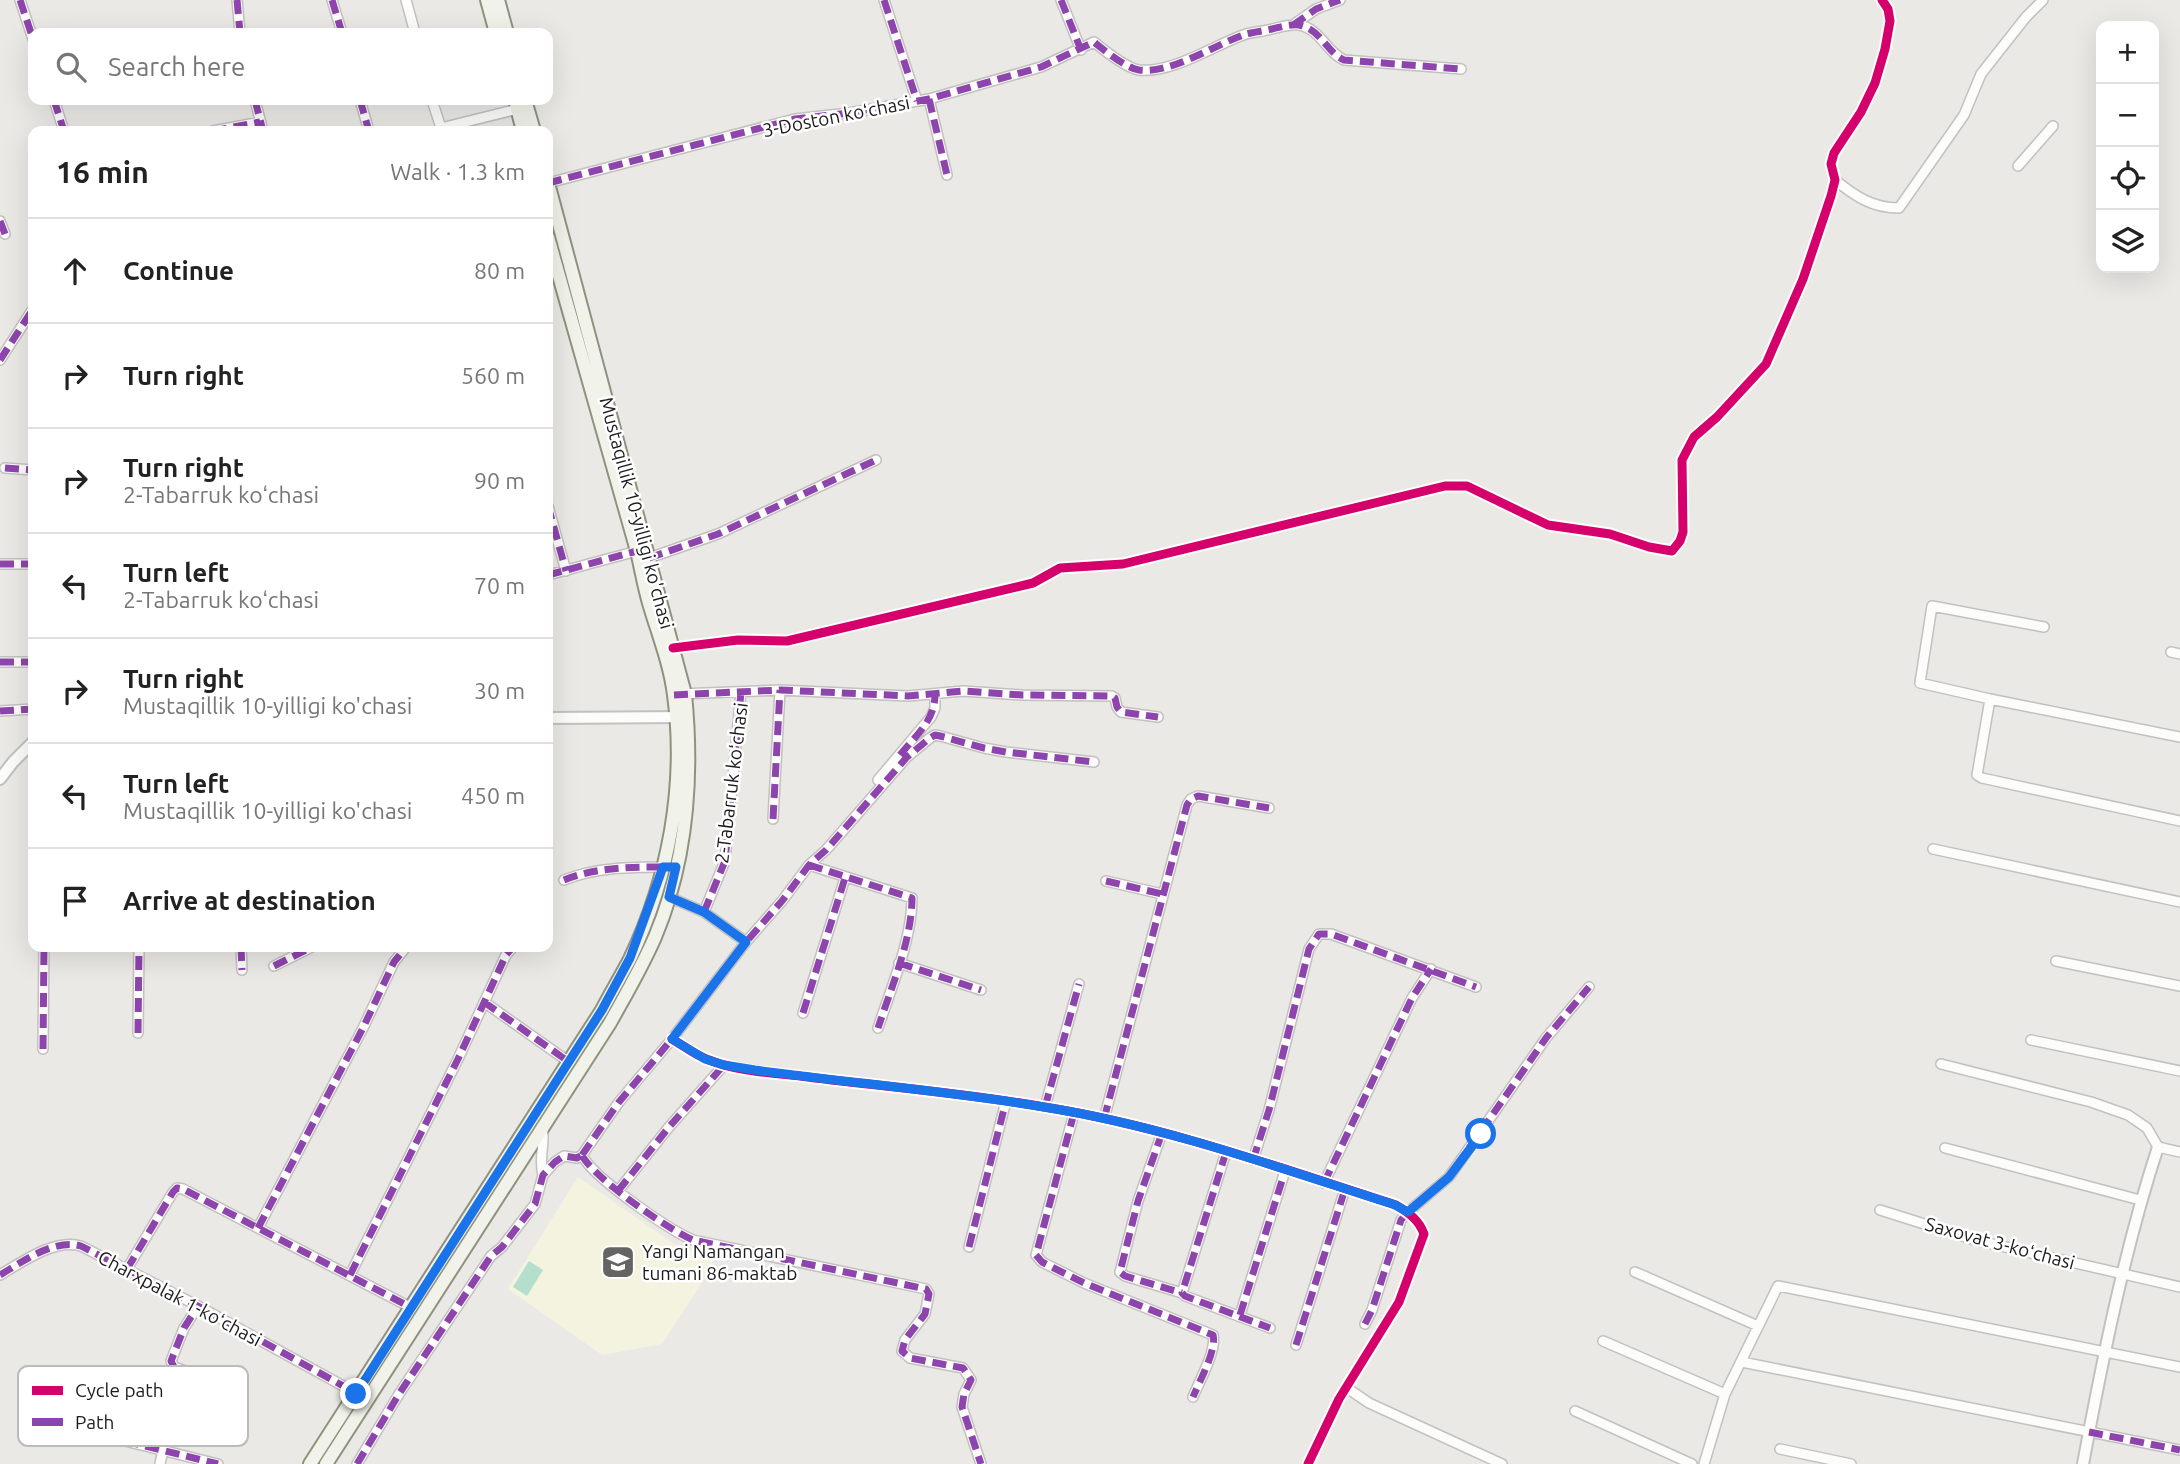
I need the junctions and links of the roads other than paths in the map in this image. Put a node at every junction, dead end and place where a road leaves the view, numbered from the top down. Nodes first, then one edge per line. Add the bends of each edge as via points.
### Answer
1 (20, 0) edge
2 (237, 0) edge
3 (332, 0) edge
4 (406, 0) edge
5 (487, 0) edge
6 (498, 0) edge
7 (884, 0) edge
8 (1060, 0) edge
9 (1340, 0) edge
10 (1882, 0) edge
11 (2043, 0) edge
12 (1314, 4) edge
13 (1293, 25) junction
14 (29, 28) edge
15 (240, 28) edge
16 (340, 28) edge
17 (414, 28) edge
18 (495, 28) edge
19 (506, 28) edge
20 (1081, 50) junction
21 (1461, 69) dead end
22 (929, 99) junction
23 (917, 101) junction
24 (56, 105) edge
25 (256, 105) edge
26 (361, 105) edge
27 (434, 105) edge
28 (513, 105) edge
29 (519, 105) edge
30 (520, 105) edge
31 (62, 126) edge
32 (262, 126) edge
33 (368, 126) edge
34 (440, 126) edge
35 (447, 126) edge
36 (522, 126) edge
37 (531, 126) edge
38 (2053, 126) dead end
39 (2018, 166) dead end
40 (947, 175) dead end
41 (1835, 180) junction
42 (553, 182) edge
43 (553, 203) edge
44 (0, 221) edge
45 (5, 234) dead end
46 (553, 254) edge
47 (28, 317) edge
48 (0, 360) edge
49 (876, 460) dead end
50 (5, 468) dead end
51 (28, 470) edge
52 (553, 524) edge
53 (643, 554) junction
54 (0, 564) edge
55 (28, 564) edge
56 (566, 571) junction
57 (553, 574) edge
58 (2044, 627) dead end
59 (673, 649) junction
60 (0, 662) edge
61 (28, 662) edge
62 (780, 690) junction
63 (741, 692) junction
64 (679, 694) junction
65 (935, 694) junction
66 (1990, 699) junction
67 (28, 709) edge
68 (0, 711) edge
69 (681, 717) junction
70 (1158, 717) dead end
71 (553, 718) edge
72 (2180, 737) edge
73 (28, 747) edge
74 (1094, 762) dead end
75 (0, 779) edge
76 (1269, 808) dead end
77 (773, 819) dead end
78 (2180, 821) edge
79 (1933, 849) dead end
80 (826, 850) junction
81 (809, 865) junction
82 (669, 867) junction
83 (845, 878) junction
84 (564, 880) dead end
85 (1106, 881) dead end
86 (1162, 894) junction
87 (669, 897) junction
88 (2180, 902) edge
89 (704, 912) junction
90 (746, 942) junction
91 (44, 952) edge
92 (139, 952) edge
93 (241, 952) edge
94 (302, 952) edge
95 (402, 952) edge
96 (509, 952) edge
97 (2056, 961) dead end
98 (900, 963) junction
99 (274, 966) dead end
100 (1431, 969) junction
101 (242, 970) dead end
102 (1079, 984) dead end
103 (2180, 986) edge
104 (1476, 987) dead end
105 (1589, 987) dead end
106 (981, 990) dead end
107 (484, 1002) junction
108 (803, 1013) dead end
109 (878, 1028) dead end
110 (138, 1032) dead end
111 (672, 1039) junction
112 (2031, 1040) dead end
113 (43, 1049) dead end
114 (569, 1062) junction
115 (1941, 1064) dead end
116 (724, 1065) junction
117 (2180, 1072) edge
118 (1006, 1101) junction
119 (1045, 1107) junction
120 (1074, 1113) junction
121 (1104, 1119) junction
122 (542, 1126) junction
123 (1162, 1133) junction
124 (2158, 1147) junction
125 (1945, 1148) dead end
126 (1226, 1152) junction
127 (2180, 1152) edge
128 (582, 1155) junction
129 (1253, 1160) junction
130 (1285, 1171) junction
131 (542, 1175) junction
132 (1324, 1183) junction
133 (1345, 1189) junction
134 (618, 1191) junction
135 (2140, 1200) junction
136 (1880, 1210) dead end
137 (1408, 1212) junction
138 (258, 1228) junction
139 (969, 1247) dead end
140 (127, 1269) junction
141 (1635, 1272) dead end
142 (2122, 1274) junction
143 (0, 1275) edge
144 (350, 1275) junction
145 (2180, 1287) edge
146 (1182, 1293) junction
147 (198, 1306) junction
148 (410, 1307) junction
149 (1240, 1315) junction
150 (1365, 1324) dead end
151 (1758, 1326) junction
152 (1270, 1328) dead end
153 (1603, 1341) dead end
154 (1296, 1345) dead end
155 (2104, 1352) junction
156 (1742, 1362) junction
157 (174, 1366) edge
158 (2180, 1367) edge
159 (1347, 1388) junction
160 (356, 1394) junction
161 (1725, 1394) junction
162 (1193, 1397) dead end
163 (1575, 1410) dead end
164 (2089, 1432) junction
165 (146, 1446) edge
166 (1780, 1449) dead end
167 (163, 1450) junction
168 (2180, 1450) edge
169 (160, 1464) edge
170 (218, 1464) edge
171 (310, 1464) edge
172 (326, 1464) edge
173 (357, 1464) edge
174 (981, 1464) edge
175 (1308, 1464) edge
176 (1502, 1464) edge
177 (1692, 1464) edge
178 (1704, 1464) edge
179 (1852, 1464) edge
180 (2083, 1464) edge

1 - 14 street
2 - 15 street
3 - 16 street
4 - 17 street
5 - 18 main road
6 - 19 main road
7 - 23 street
8 - 20 street
9 - 12 street
10 - 41 street via 1890,20 1885,49 1875,83 1835,153 1831,164
11 - 41 street via 1981,74 1964,115 1899,208 1861,201
12 - 13 street
13 - 20 street via 1245,34 1174,65 1153,69 1138,70 1094,42
13 - 21 street via 1321,36 1344,60
20 - 22 street, 3-Doston koʻchasi via 1041,67
22 - 23 street, 3-Doston koʻchasi
22 - 40 street
23 - 42 street, 3-Doston koʻchasi via 796,120
24 - 31 street
25 - 32 street
26 - 33 street
27 - 34 street
28 - 35 street
29 - 36 main road
30 - 37 main road
38 - 39 street
41 - 59 street via 1803,279 1766,364 1694,436 1682,460 1682,533 1672,551 1548,524 1467,486 1445,486 1123,564 1060,568 1033,583 787,641 738,640
43 - 53 main road, Mustaqillik 10-yilligi ko'chasi
44 - 45 street
46 - 53 main road, Mustaqillik 10-yilligi ko'chasi
47 - 48 street
49 - 53 street via 718,534
50 - 51 street
52 - 56 street
53 - 56 street
53 - 59 main road, Mustaqillik 10-yilligi ko'chasi
53 - 64 main road, Mustaqillik 10-yilligi ko'chasi via 649,602
54 - 55 street
56 - 57 street
58 - 66 street via 1932,606 1920,683
59 - 64 main road, Mustaqillik 10-yilligi ko'chasi
60 - 61 street
62 - 63 street
62 - 65 street
62 - 77 street, 2-Tabarruk koʻchasi
63 - 64 street
63 - 89 street, 2-Tabarruk koʻchasi via 725,861
64 - 69 main road, Mustaqillik 10-yilligi ko'chasi
65 - 70 street via 1112,696 1121,712
65 - 80 street via 931,717 828,841
66 - 72 street
66 - 78 street via 1977,775
67 - 68 street
69 - 71 street
69 - 82 main road, Mustaqillik 10-yilligi ko'chasi via 688,798 684,830
73 - 75 street
74 - 80 street via 1006,752 935,736 907,757
76 - 86 street via 1198,796 1191,799
79 - 88 street
80 - 81 street
81 - 83 street
81 - 90 street
82 - 84 street via 582,872
82 - 87 main road, Mustaqillik 10-yilligi ko'chasi
82 - 114 main road, Mustaqillik 10-yilligi ko'chasi via 630,958
83 - 98 street via 912,898
83 - 108 street
85 - 86 street
86 - 121 street
87 - 89 street
87 - 122 main road, Mustaqillik 10-yilligi ko'chasi via 639,972
89 - 90 street
90 - 111 street
91 - 113 street
92 - 110 street
93 - 101 street
94 - 99 street
95 - 138 street
96 - 107 street
97 - 103 street
98 - 106 street
98 - 109 street
100 - 104 street
100 - 129 street via 1331,934 1319,934 1309,949
100 - 132 street via 1412,998
102 - 119 street
105 - 137 street via 1546,1038 1449,1177
107 - 114 street
107 - 144 street
111 - 116 street
111 - 128 street
112 - 117 street
114 - 148 main road, Mustaqillik 10-yilligi ko'chasi
115 - 124 street via 2128,1115 2147,1128
116 - 118 street
116 - 134 street
118 - 119 street
118 - 139 street
119 - 120 street
120 - 121 street
120 - 162 street via 1036,1255 1084,1283 1213,1335
121 - 123 street
122 - 131 street
122 - 172 main road, Mustaqillik 10-yilligi ko'chasi
123 - 126 street
123 - 146 street via 1120,1272
124 - 127 street
124 - 135 street
125 - 135 street
126 - 129 street
126 - 146 street
128 - 131 street via 564,1156
128 - 134 street via 586,1164
129 - 130 street
130 - 132 street
130 - 149 street
131 - 173 street via 535,1205 491,1256
132 - 133 street
133 - 137 street
133 - 154 street
134 - 174 street via 693,1240 926,1289 925,1314 902,1351 910,1358 963,1368 971,1380 962,1407
135 - 142 street
136 - 142 street, Saxovat 3-koʻchasi via 1976,1240
137 - 150 street via 1401,1220
137 - 159 street via 1424,1234 1399,1302
138 - 140 street via 177,1188
138 - 144 street
140 - 143 street, Charxpalak 1-koʻchasi via 72,1244 37,1253
140 - 147 street, Charxpalak 1-koʻchasi
141 - 151 street
142 - 145 street, Saxovat 3-koʻchasi
142 - 155 street
144 - 148 street
146 - 149 street
147 - 157 street via 184,1328 171,1361
147 - 160 street, Charxpalak 1-koʻchasi
148 - 160 main road, Mustaqillik 10-yilligi ko'chasi
149 - 152 street
151 - 155 street via 1778,1286
151 - 156 street
153 - 161 street
155 - 158 street
155 - 164 street
156 - 161 street
156 - 164 street
159 - 175 street
159 - 176 street via 1369,1403
160 - 171 main road, Mustaqillik 10-yilligi ko'chasi
161 - 178 street
163 - 177 street
164 - 168 street
164 - 180 street
165 - 167 street
166 - 179 street
167 - 169 street
167 - 170 street

